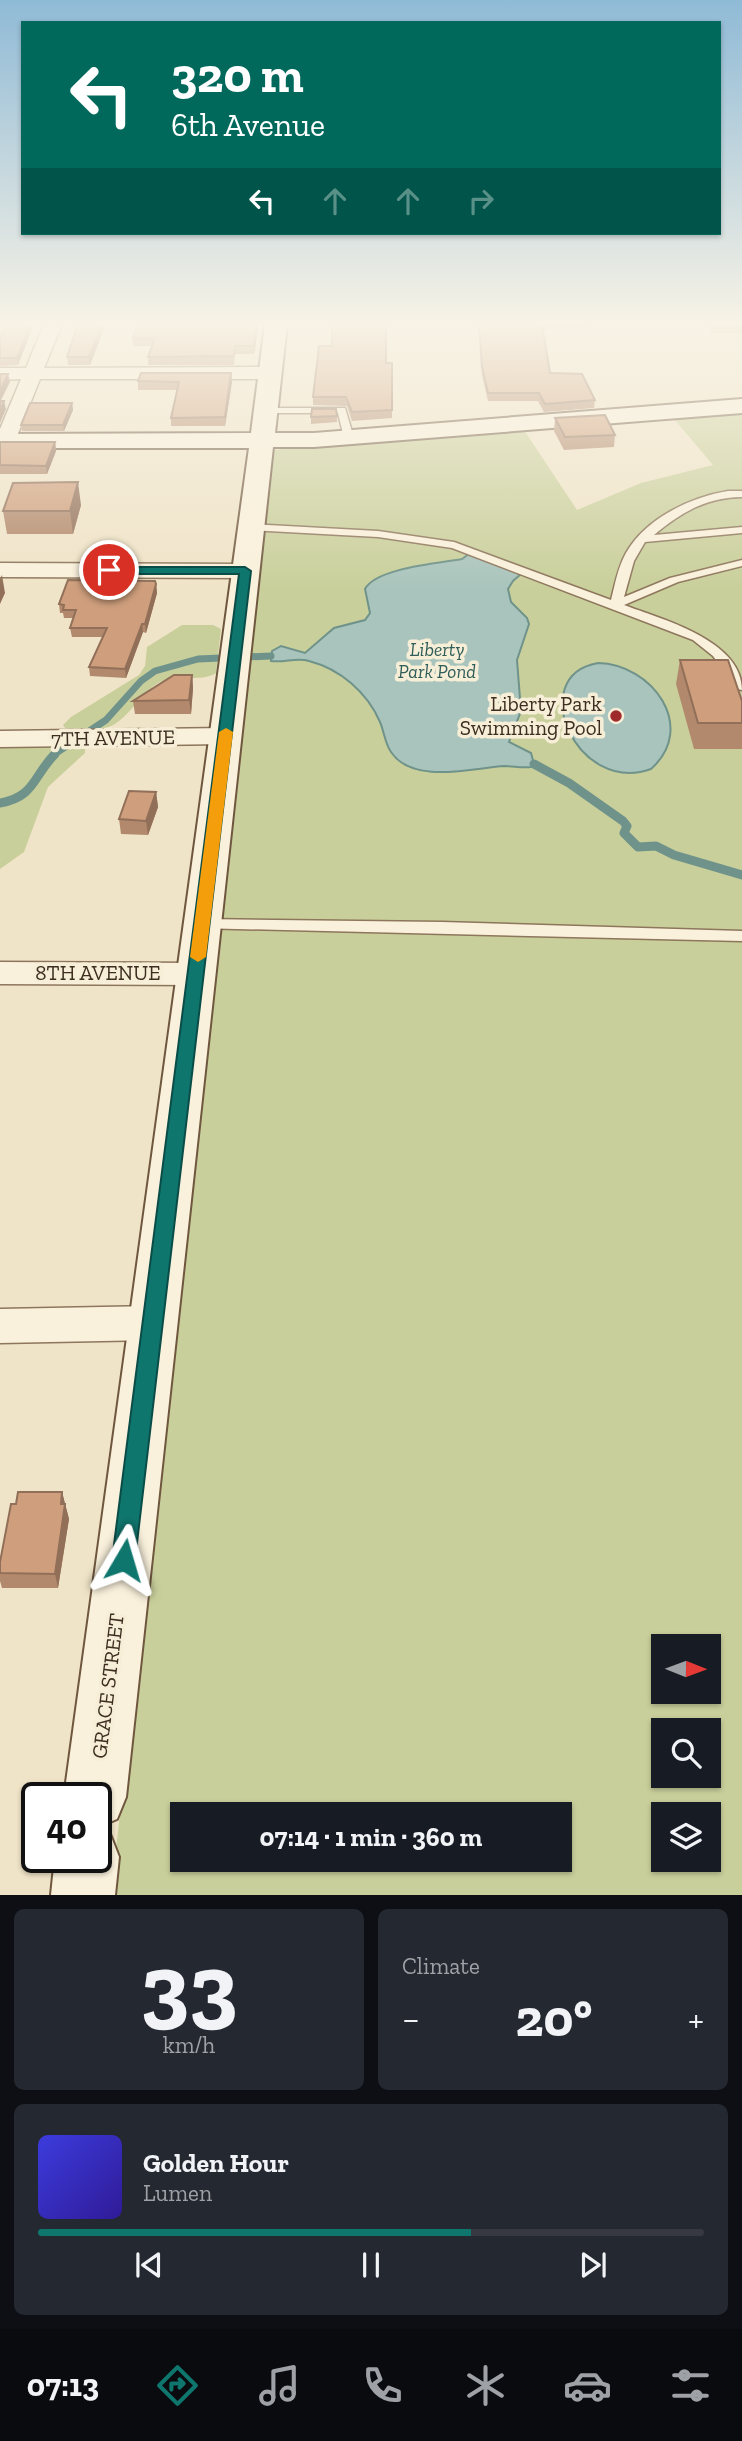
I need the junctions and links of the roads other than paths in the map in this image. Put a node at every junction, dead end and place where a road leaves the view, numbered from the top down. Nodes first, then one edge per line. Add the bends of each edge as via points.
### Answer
1 (16, 412) edge
2 (265, 412) edge
3 (343, 412) edge
4 (663, 412) edge
5 (349, 438) junction
6 (3, 441) edge
7 (261, 442) junction
8 (742, 494) edge
9 (251, 527) junction
10 (742, 530) edge
11 (642, 539) junction
12 (742, 563) edge
13 (0, 570) edge
14 (245, 571) junction
15 (616, 604) junction
16 (742, 687) edge
17 (225, 736) junction
18 (0, 739) edge
19 (202, 924) junction
20 (742, 936) edge
21 (0, 973) edge
22 (196, 974) junction
23 (153, 1323) junction
24 (0, 1326) edge
25 (96, 1782) edge
26 (85, 1873) edge
27 (83, 1895) edge

1 - 6 street
2 - 7 street, GRACE STREET
3 - 5 lane
4 - 5 street
5 - 7 street
6 - 7 street
7 - 9 street, GRACE STREET
8 - 11 lane via 722,494 698,502
9 - 14 street, GRACE STREET
9 - 15 lane via 378,534 454,545
10 - 11 lane
11 - 15 lane via 626,564
12 - 15 lane via 674,580
13 - 14 street
14 - 17 street, GRACE STREET
15 - 16 lane via 697,637 723,659
17 - 18 street, 7TH AVENUE
17 - 19 street, GRACE STREET
19 - 20 lane
19 - 22 street, GRACE STREET
21 - 22 street, 8TH AVENUE
22 - 23 street, GRACE STREET
23 - 24 street
23 - 25 street, GRACE STREET
26 - 27 street

